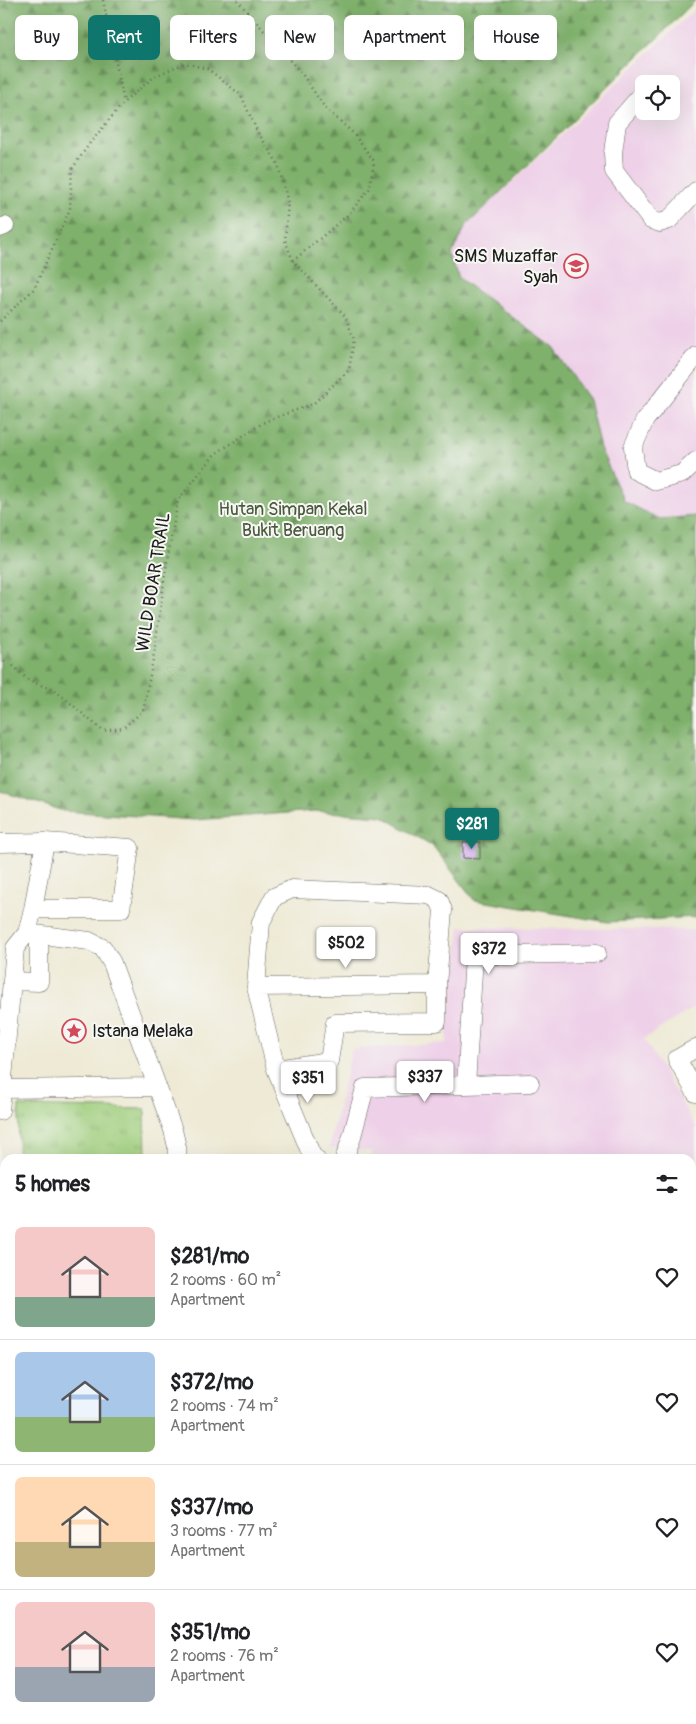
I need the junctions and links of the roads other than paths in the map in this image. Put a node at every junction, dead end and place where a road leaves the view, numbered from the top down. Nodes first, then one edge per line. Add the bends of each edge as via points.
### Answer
1 (635, 102) edge
2 (696, 191) edge
3 (696, 356) edge
4 (696, 461) edge
5 (45, 842) junction
6 (0, 843) edge
7 (33, 909) junction
8 (33, 934) junction
9 (597, 953) dead end
10 (12, 981) junction
11 (437, 985) junction
12 (256, 987) junction
13 (696, 1048) edge
14 (276, 1068) junction
15 (530, 1083) dead end
16 (466, 1085) junction
17 (156, 1086) junction
18 (2, 1090) junction
19 (696, 1093) edge
20 (0, 1112) edge
21 (177, 1154) edge
22 (311, 1154) edge
23 (347, 1154) edge

1 - 2 street via 617,123 614,171 651,220 660,223 669,220
3 - 4 street via 645,420 634,446 636,471 656,481 682,474
5 - 6 street
5 - 7 street
5 - 7 street via 130,848 121,910
7 - 8 street
8 - 10 street via 15,948
8 - 10 street via 39,982
8 - 17 street via 89,940 103,948 112,963
9 - 16 street via 474,956
10 - 18 street
11 - 12 street
11 - 12 street via 443,910 439,900 429,895 292,889 274,897 261,922
11 - 14 street via 436,1022 335,1023 329,1061
12 - 14 street
13 - 19 street via 677,1059
14 - 22 street
15 - 16 street
16 - 23 street via 365,1088
17 - 18 street
17 - 21 street via 173,1130
18 - 20 street

